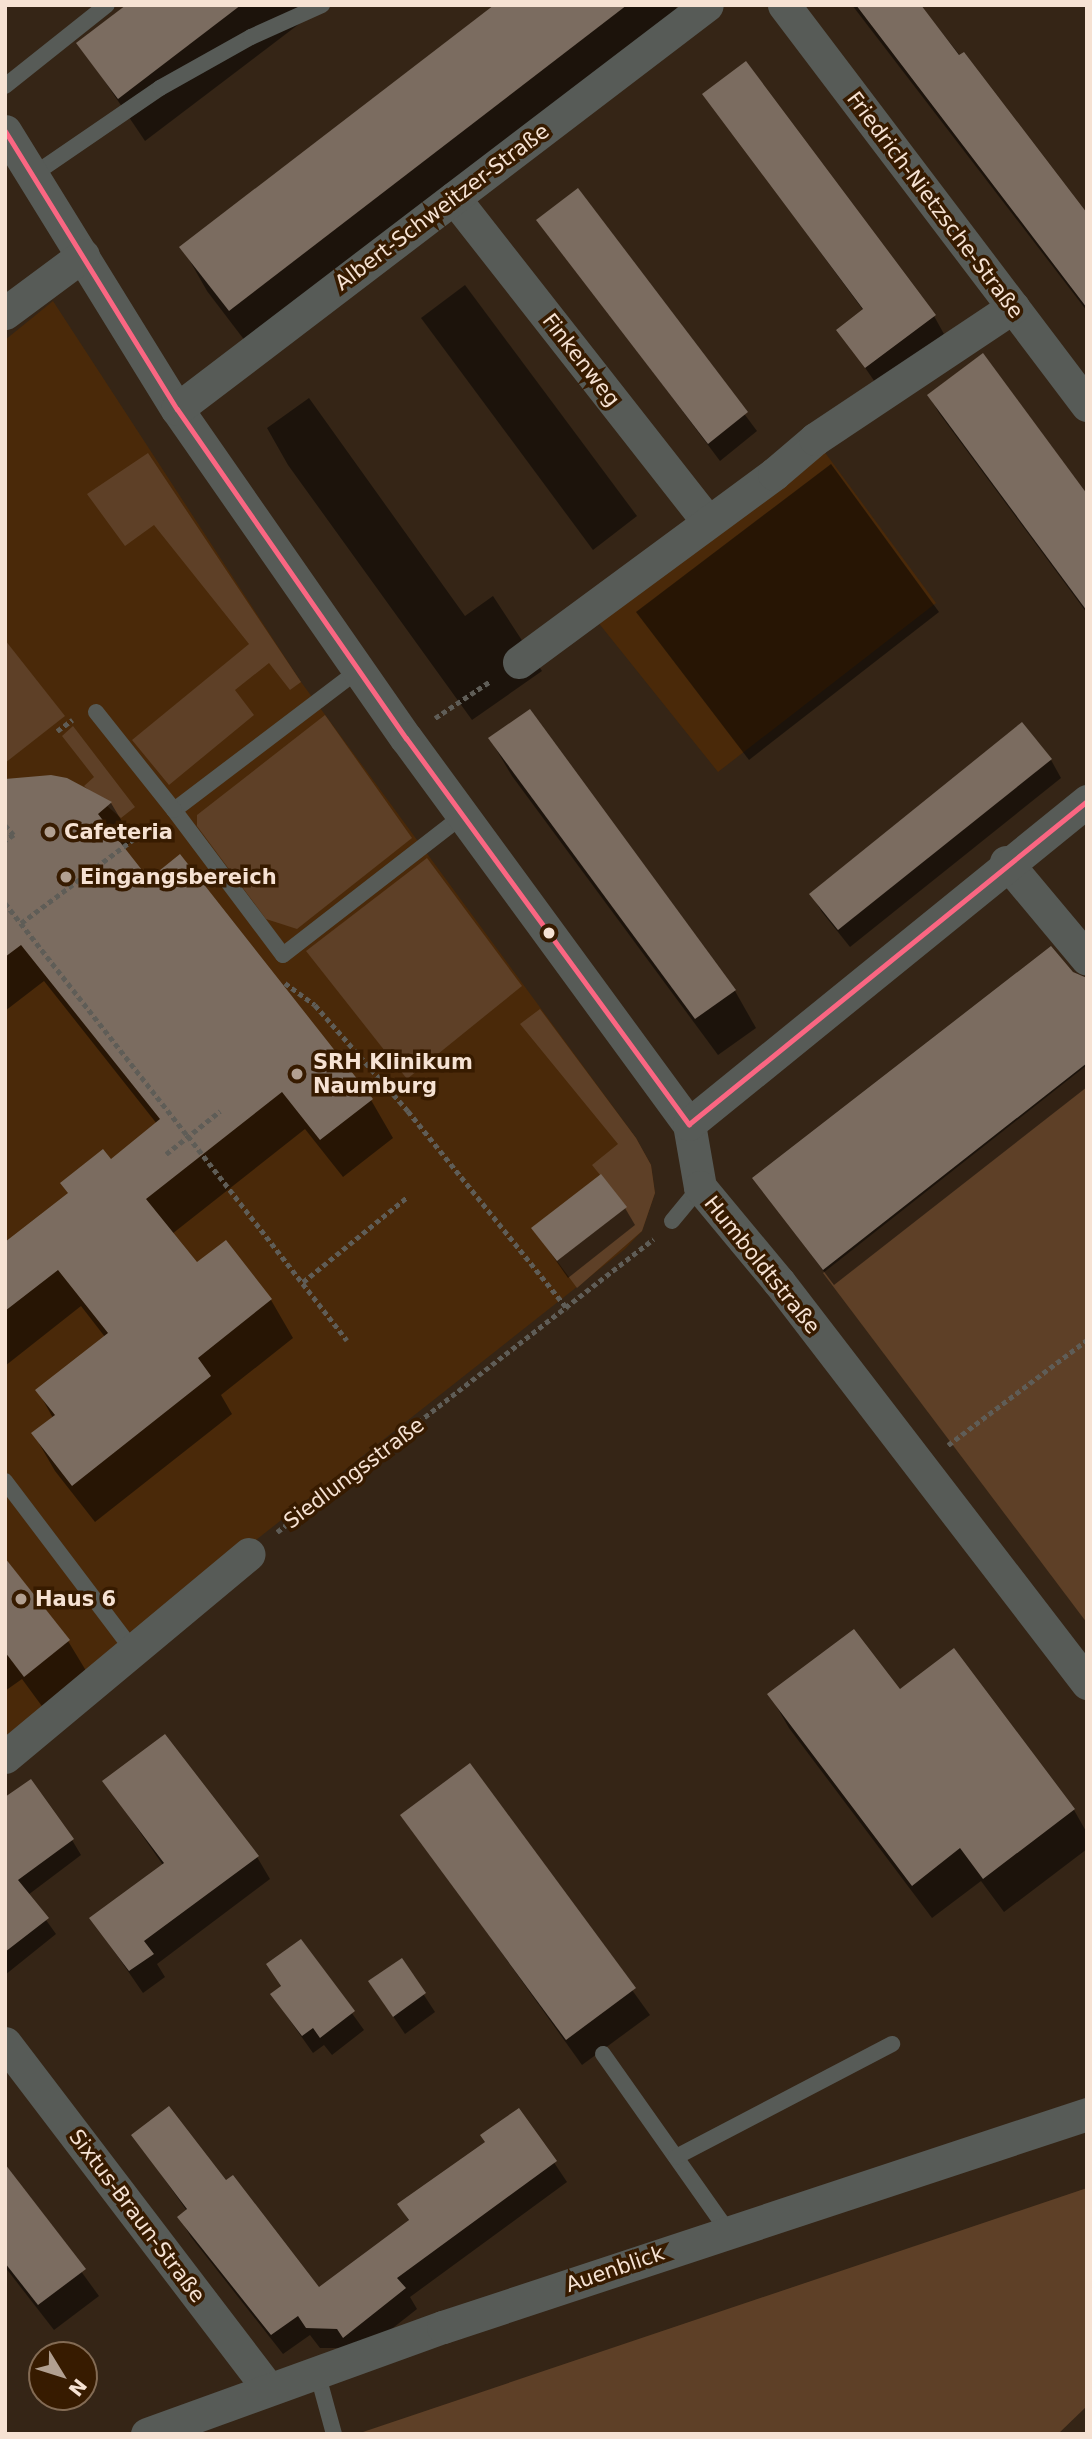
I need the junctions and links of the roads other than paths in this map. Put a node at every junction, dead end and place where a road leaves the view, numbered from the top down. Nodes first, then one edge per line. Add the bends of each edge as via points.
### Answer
1 (107, 5) edge
2 (322, 5) edge
3 (707, 5) edge
4 (784, 5) edge
5 (5, 86) edge
6 (5, 131) edge
7 (33, 175) junction
8 (454, 198) junction
9 (83, 255) junction
10 (1013, 307) junction
11 (5, 313) edge
12 (1087, 405) edge
13 (177, 409) junction
14 (707, 521) junction
15 (519, 662) road end
16 (360, 669) junction
17 (96, 712) dead end
18 (1087, 801) edge
19 (174, 810) junction
20 (462, 816) junction
21 (1006, 862) junction
22 (1087, 959) edge
23 (689, 1124) junction
24 (700, 1187) junction
25 (672, 1221) road end
26 (5, 1481) edge
27 (248, 1554) road end
28 (133, 1650) junction
29 (1087, 1683) edge
30 (5, 1757) edge
31 (5, 2043) edge
32 (892, 2044) dead end
33 (603, 2054) dead end
34 (1087, 2114) edge
35 (676, 2157) junction
36 (728, 2231) junction
37 (317, 2372) junction
38 (268, 2388) junction
39 (147, 2434) edge
40 (334, 2434) edge

1 - 5 lane
2 - 7 lane via 251,37 160,88
3 - 8 street, Albert-Schweitzer-Straße
4 - 10 street, Friedrich-Nietzsche-Straße
6 - 7 street, Humboldtstraße
7 - 9 street, Humboldtstraße
8 - 13 street, Albert-Schweitzer-Straße
8 - 14 street, Finkenweg
9 - 11 street
9 - 13 street, Humboldtstraße
10 - 12 street, Friedrich-Nietzsche-Straße
10 - 14 street via 815,439
13 - 16 street, Humboldtstraße
14 - 15 street
16 - 19 lane
16 - 20 street, Humboldtstraße
17 - 19 lane
18 - 21 street
19 - 20 lane via 283,955
20 - 23 street, Humboldtstraße
21 - 22 street
21 - 23 street
23 - 24 street, Humboldtstraße
24 - 25 lane
24 - 29 street, Humboldtstraße
26 - 28 lane
27 - 28 street
28 - 30 street
31 - 38 street, Sixtus-Braun-Straße
32 - 35 lane
33 - 35 lane
34 - 36 street, Auenblick
35 - 36 lane
36 - 37 street, Auenblick
37 - 38 street, Auenblick
37 - 40 lane
38 - 39 street, Auenblick

